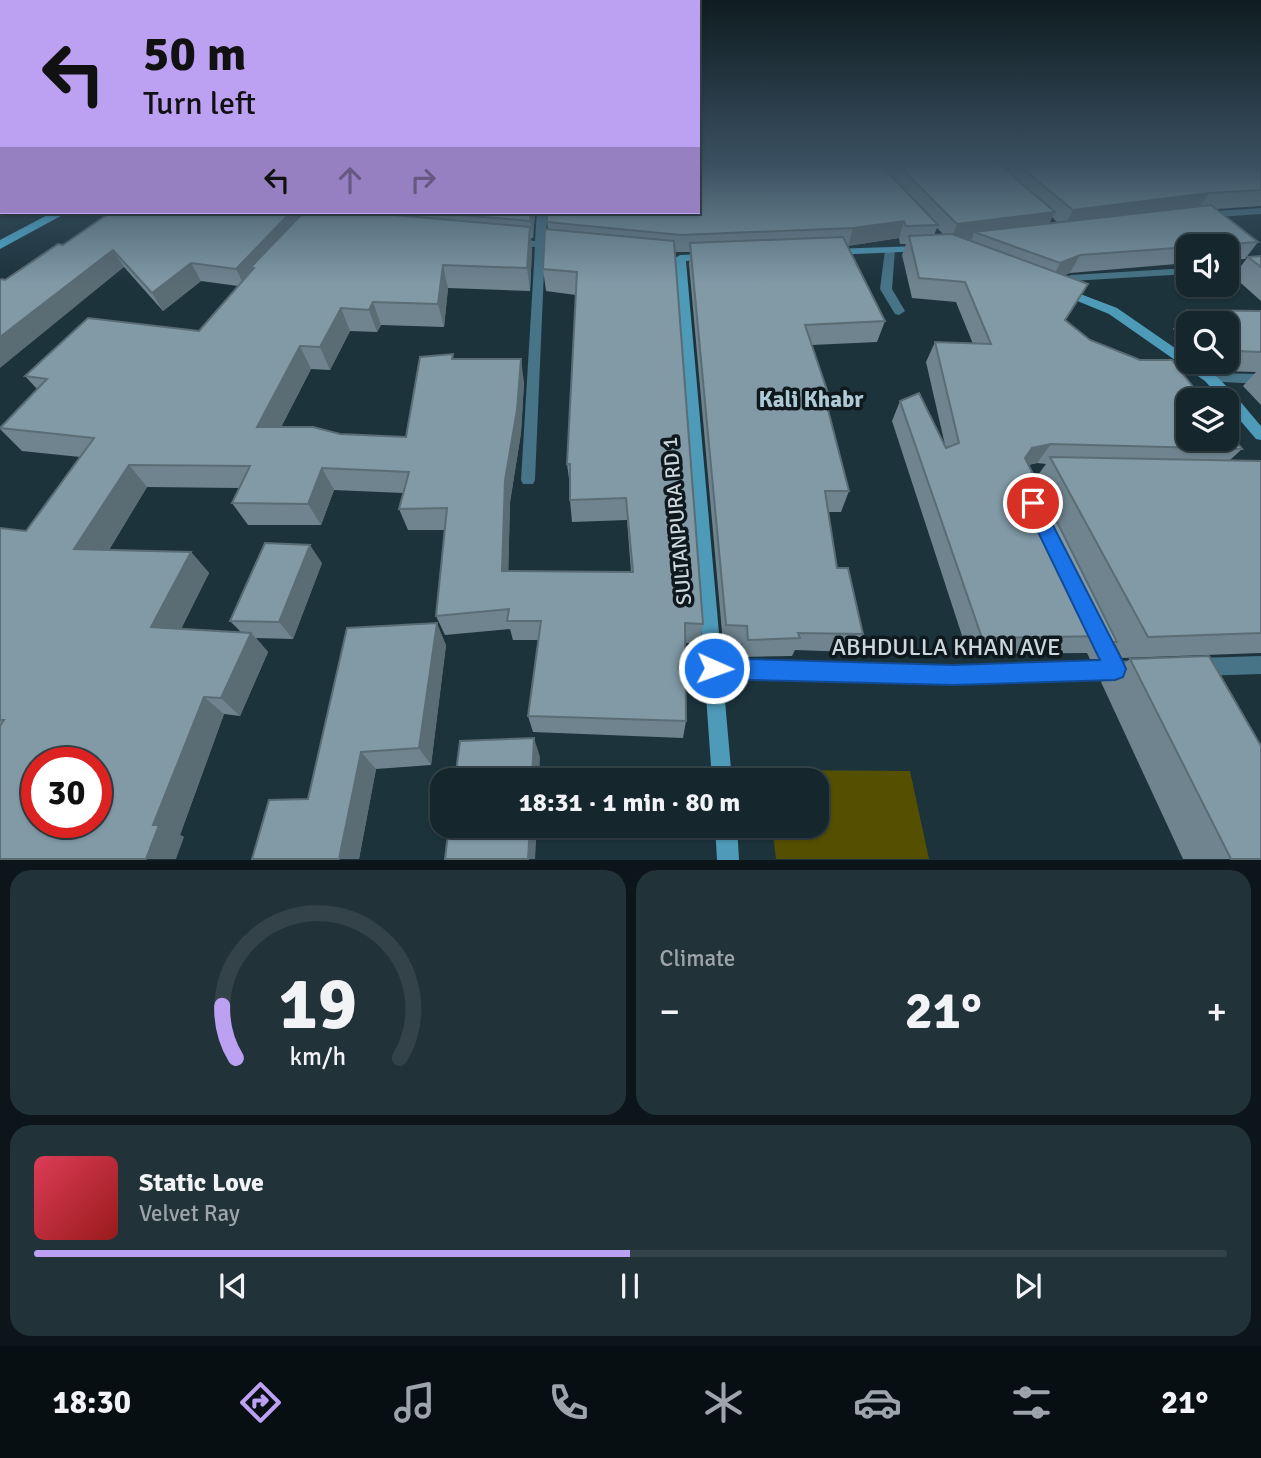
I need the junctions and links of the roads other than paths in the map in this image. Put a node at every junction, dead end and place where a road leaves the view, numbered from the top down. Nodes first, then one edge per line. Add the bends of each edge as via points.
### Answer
1 (1261, 211) edge
2 (58, 214) edge
3 (542, 214) edge
4 (1198, 216) edge
5 (497, 240) edge
6 (538, 244) junction
7 (0, 245) edge
8 (577, 248) edge
9 (935, 249) edge
10 (890, 250) junction
11 (825, 252) edge
12 (719, 256) edge
13 (1261, 268) edge
14 (1239, 269) edge
15 (1176, 272) edge
16 (1037, 281) edge
17 (1049, 286) junction
18 (899, 311) dead end
19 (1210, 378) junction
20 (1261, 379) edge
21 (1261, 435) edge
22 (528, 480) dead end
23 (1092, 622) edge
24 (1261, 665) edge
25 (1182, 667) edge
26 (714, 668) junction
27 (1155, 668) edge
28 (1115, 669) junction
29 (721, 768) edge
30 (727, 838) edge
31 (728, 859) edge

1 - 4 street
2 - 7 main road
3 - 6 street
5 - 6 street
6 - 8 street
6 - 22 street
9 - 10 street
10 - 11 street
10 - 18 street via 887,289
12 - 26 street, SULTANPURA RD 1 via 674,257
13 - 14 street
15 - 17 street via 1070,278
16 - 17 street
17 - 19 street via 1113,311
19 - 20 street
19 - 21 street
23 - 28 street
24 - 25 street
26 - 28 street, ABHDULLA KHAN AVE via 953,675
26 - 29 street, SULTANPURA RD 1
27 - 28 street, ABHDULLA KHAN AVE
30 - 31 street

